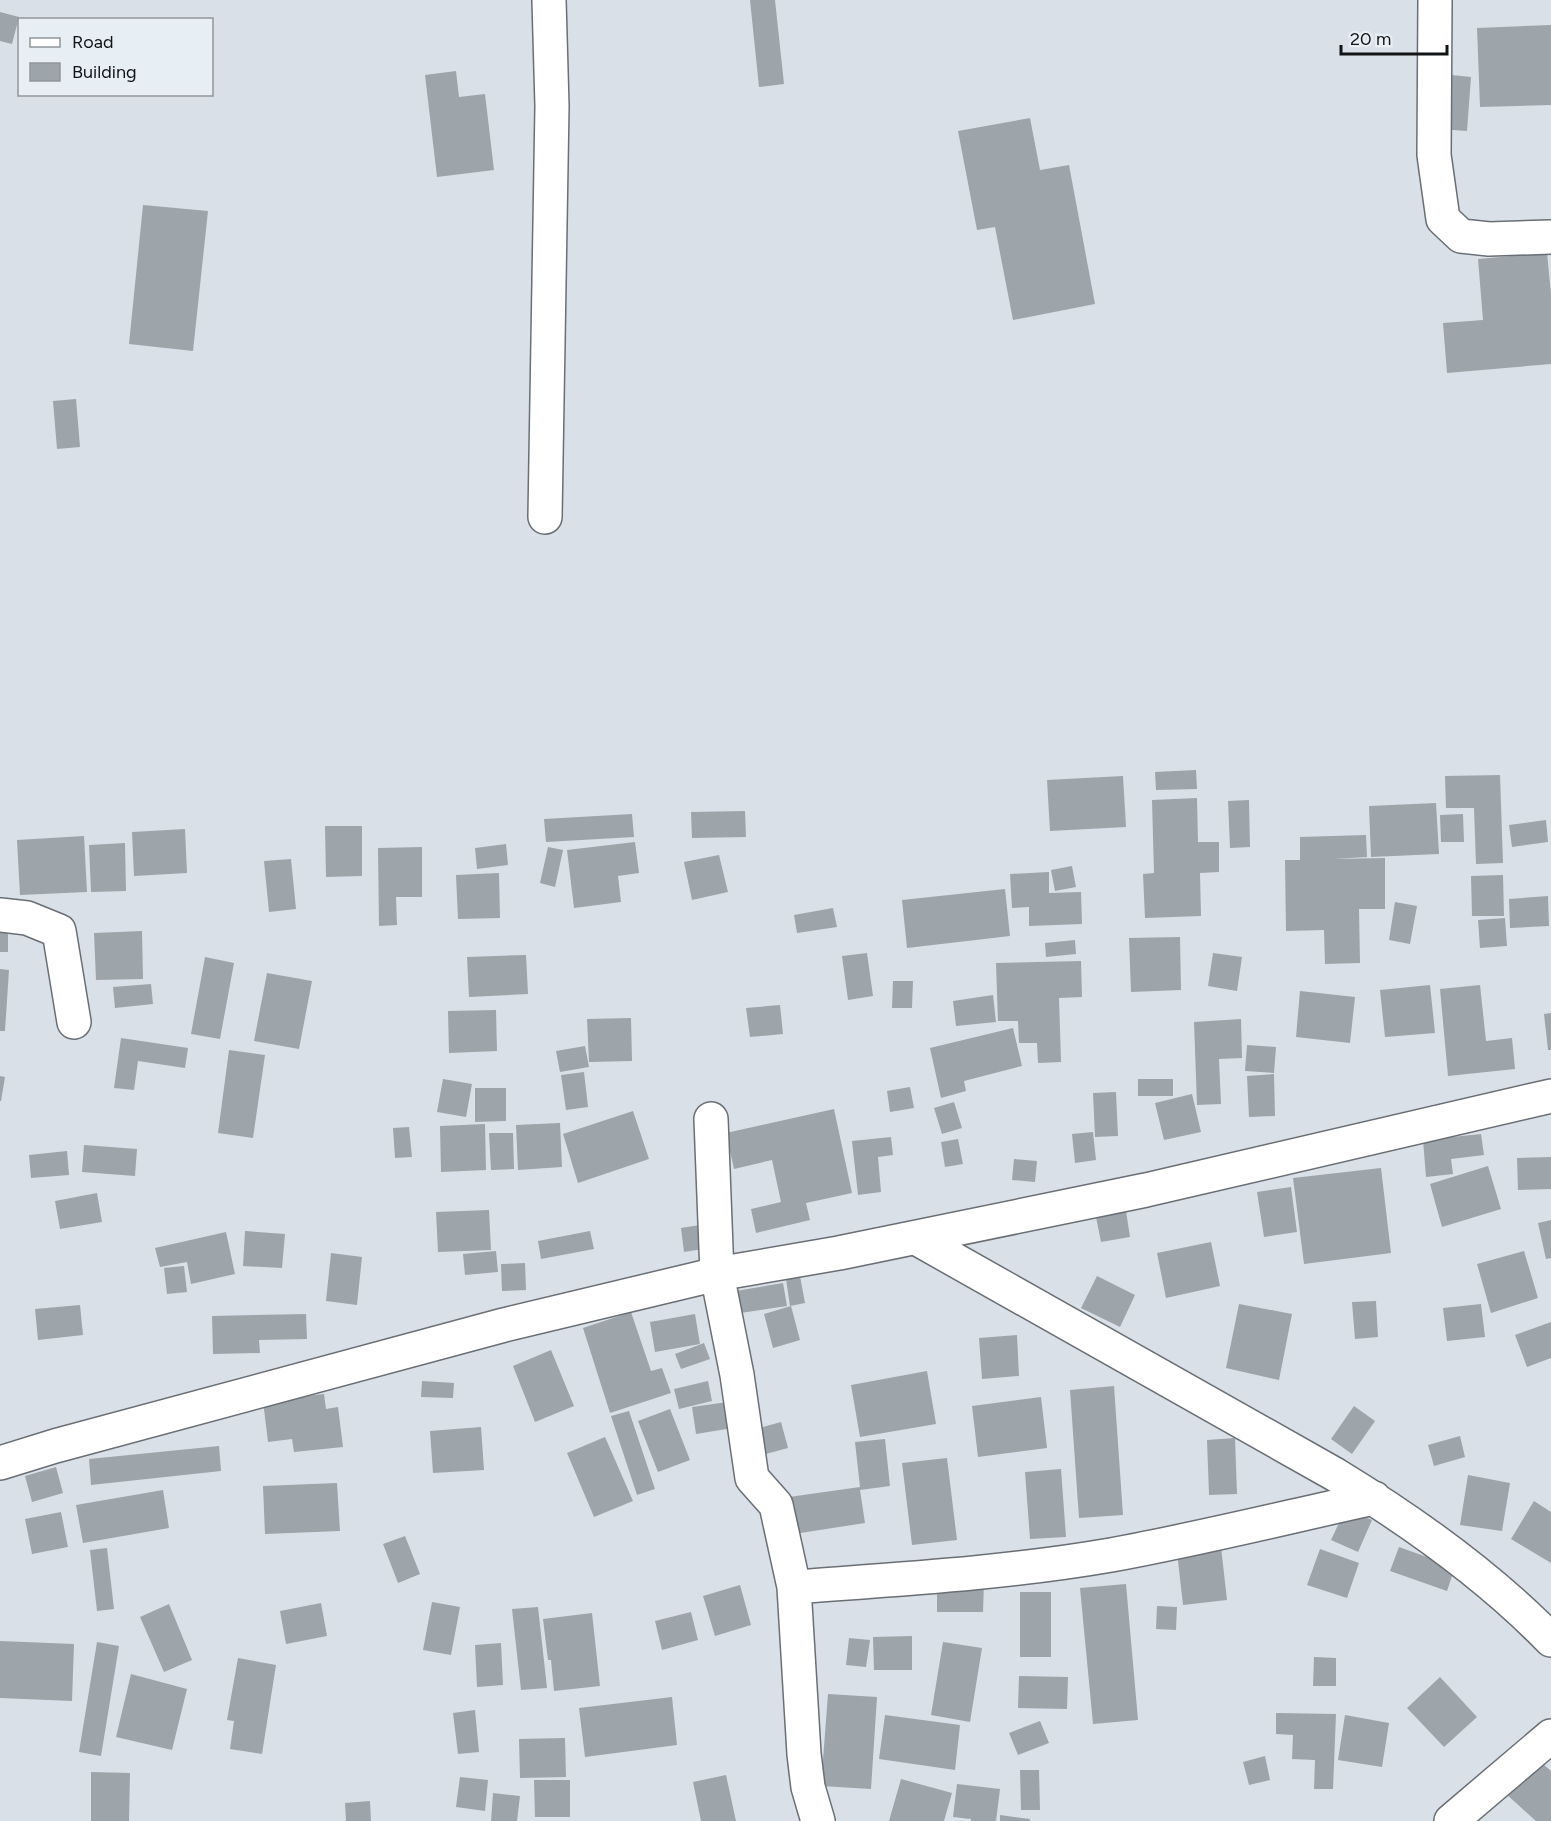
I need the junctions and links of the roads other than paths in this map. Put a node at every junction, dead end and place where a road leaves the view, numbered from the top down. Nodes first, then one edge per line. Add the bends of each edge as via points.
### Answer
1 (549, 0) edge
2 (1435, 0) edge
3 (1551, 237) edge
4 (545, 517) dead end
5 (0, 915) edge
6 (74, 1022) dead end
7 (1551, 1096) edge
8 (711, 1119) dead end
9 (916, 1238) junction
10 (717, 1274) junction
11 (0, 1463) edge
12 (1374, 1498) junction
13 (794, 1587) junction
14 (1551, 1640) edge
15 (1551, 1736) edge
16 (818, 1821) edge
17 (1450, 1821) edge

1 - 4 street via 552,106
2 - 3 street via 1434,155 1443,219 1461,236
5 - 6 street via 27,918 59,931
7 - 9 street via 1146,1190
8 - 10 street
9 - 10 street
9 - 12 street
10 - 11 street via 493,1328
10 - 13 street via 752,1478 776,1505
12 - 13 street via 1112,1555 956,1575
12 - 14 street via 1434,1538
13 - 16 street via 804,1754
15 - 17 street

